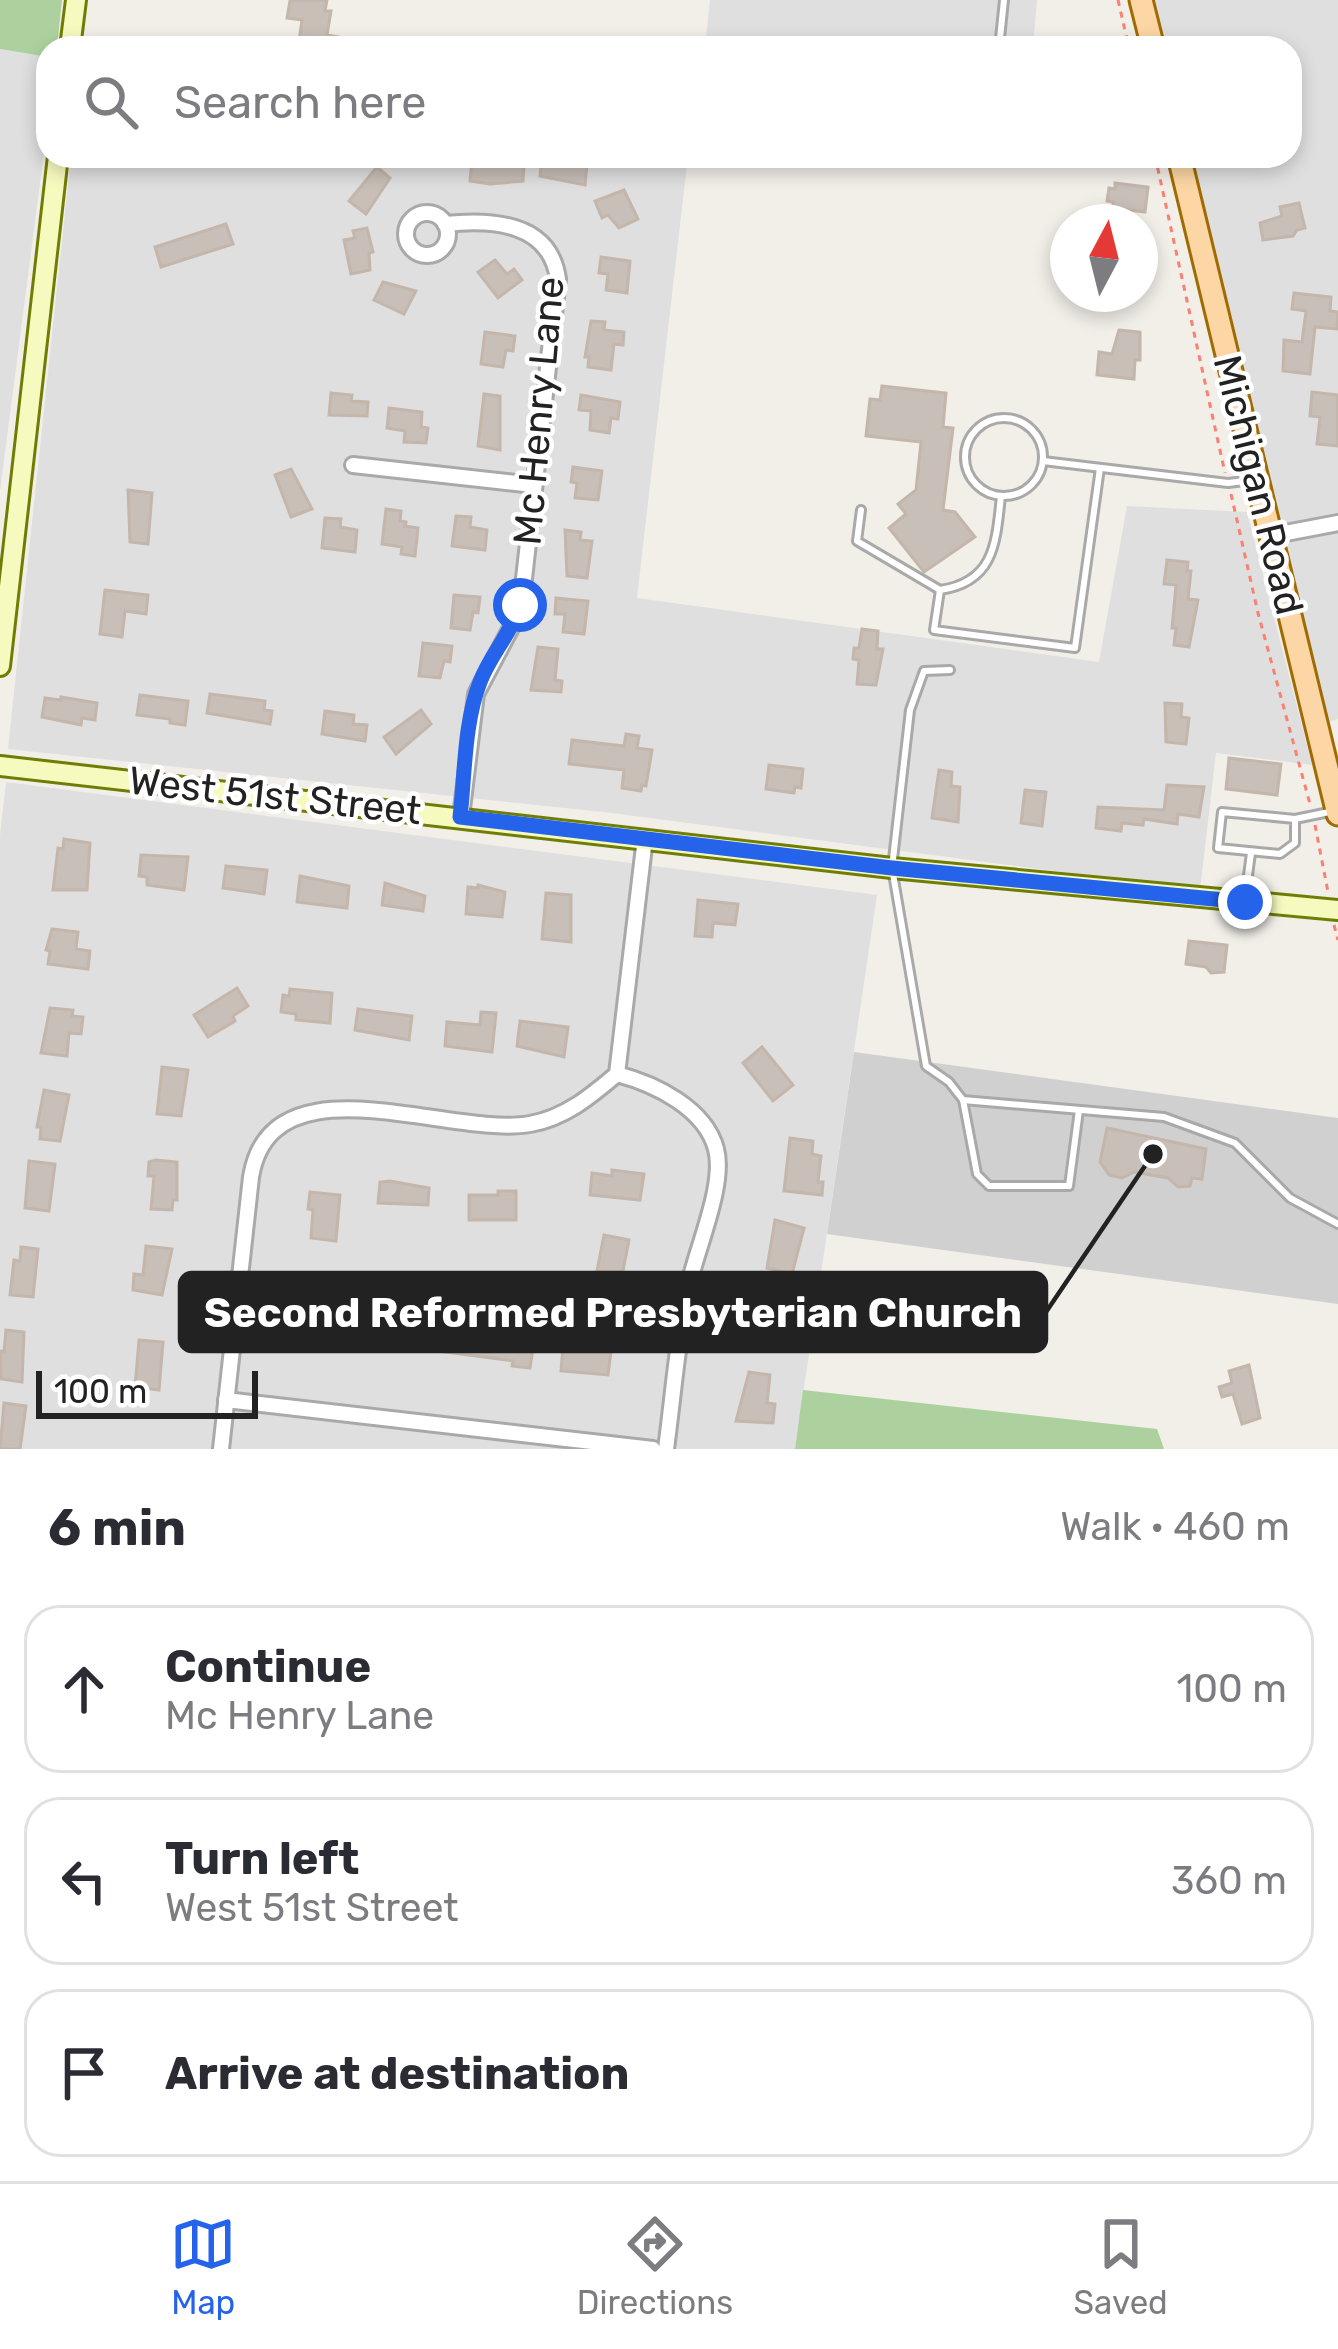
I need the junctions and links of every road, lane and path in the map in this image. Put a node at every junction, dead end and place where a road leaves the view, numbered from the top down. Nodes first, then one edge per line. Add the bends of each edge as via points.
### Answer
1 (76, 0) edge
2 (1004, 0) edge
3 (1118, 0) edge
4 (1142, 0) edge
5 (72, 36) edge
6 (1000, 36) edge
7 (1127, 36) edge
8 (1150, 36) edge
9 (57, 168) edge
10 (1158, 168) edge
11 (1182, 168) edge
12 (445, 224) dead end
13 (1043, 461) junction
14 (353, 465) dead end
15 (1100, 468) junction
16 (1256, 479) junction
17 (1228, 483) junction
18 (534, 485) junction
19 (1001, 496) junction
20 (861, 510) dead end
21 (1338, 523) edge
22 (1270, 536) junction
23 (940, 590) junction
24 (0, 666) edge
25 (950, 670) dead end
26 (0, 766) edge
27 (1337, 812) edge
28 (1313, 815) junction
29 (460, 817) junction
30 (1295, 819) junction
31 (645, 838) junction
32 (1251, 853) junction
33 (892, 868) junction
34 (1245, 902) junction
35 (1334, 913) edge
36 (1338, 940) edge
37 (617, 1074) junction
38 (964, 1100) junction
39 (1079, 1110) junction
40 (1338, 1224) edge
41 (226, 1400) junction
42 (221, 1449) edge
43 (653, 1449) edge
44 (666, 1449) edge

1 - 5 street
2 - 6 lane
3 - 7 path
4 - 8 main road
9 - 24 street
10 - 17 path
11 - 16 main road, Michigan Road
12 - 18 street, Mc Henry Lane via 518,228 543,244 556,266
13 - 15 lane
13 - 19 lane via 1034,482
13 - 19 lane via 1037,436 1016,420 979,427 965,463 977,485
14 - 18 street
15 - 17 lane
15 - 23 lane via 1075,648 934,630
16 - 17 lane
16 - 22 main road, Michigan Road
17 - 28 path
18 - 29 street, Mc Henry Lane via 520,605 473,703
19 - 23 lane via 988,562 964,586
20 - 23 lane via 856,541
21 - 22 street
22 - 27 main road, Michigan Road
25 - 33 lane via 923,671 910,710
26 - 29 street, West 51st Street
27 - 28 lane
28 - 30 lane
28 - 35 path
29 - 31 street, West 51st Street
30 - 32 lane via 1292,849
30 - 32 lane via 1222,812 1218,848
31 - 33 street, West 51st Street
31 - 37 street
32 - 34 lane
33 - 34 street, West 51st Street
33 - 38 lane via 921,1053
34 - 35 street, West 51st Street
35 - 36 path
37 - 41 street via 569,1111 529,1125 325,1108 281,1124 252,1169
37 - 44 street via 678,1102 709,1133 718,1157 684,1308
38 - 39 lane
38 - 39 lane via 977,1174 989,1186 1069,1186
39 - 40 lane via 1164,1117 1235,1143 1290,1198
41 - 42 street
41 - 43 street

